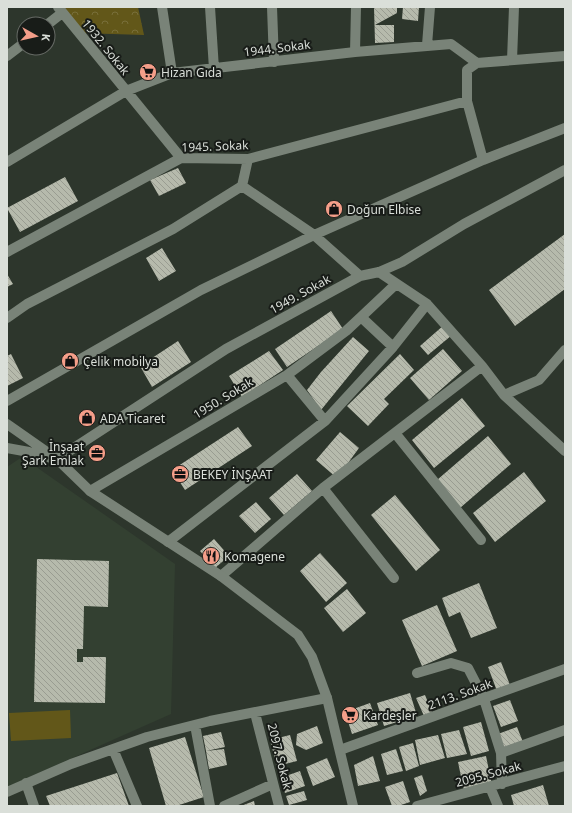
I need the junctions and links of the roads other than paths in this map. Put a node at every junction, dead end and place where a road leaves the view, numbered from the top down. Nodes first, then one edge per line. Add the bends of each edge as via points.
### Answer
1 (162, 7) edge
2 (210, 7) edge
3 (272, 7) edge
4 (356, 7) edge
5 (430, 7) edge
6 (514, 7) edge
7 (60, 10) edge
8 (426, 45) junction
9 (16, 49) edge
10 (356, 52) junction
11 (7, 56) edge
12 (565, 56) edge
13 (512, 60) junction
14 (274, 62) junction
15 (477, 63) junction
16 (214, 69) junction
17 (172, 73) junction
18 (126, 91) junction
19 (467, 101) junction
20 (565, 128) edge
21 (181, 158) junction
22 (248, 159) junction
23 (483, 160) junction
24 (7, 162) edge
25 (565, 170) edge
26 (242, 186) junction
27 (314, 235) junction
28 (7, 252) edge
29 (379, 272) junction
30 (360, 276) junction
31 (396, 284) junction
32 (427, 304) junction
33 (361, 317) junction
34 (7, 318) edge
35 (393, 347) junction
36 (565, 350) edge
37 (482, 366) junction
38 (288, 375) junction
39 (504, 396) junction
40 (7, 401) edge
41 (325, 421) junction
42 (7, 424) edge
43 (395, 433) junction
44 (7, 434) edge
45 (7, 448) edge
46 (565, 451) edge
47 (57, 459) junction
48 (323, 488) junction
49 (90, 491) junction
50 (481, 540) dead end
51 (168, 542) junction
52 (221, 576) junction
53 (394, 578) dead end
54 (565, 669) edge
55 (417, 673) dead end
56 (327, 698) junction
57 (484, 699) junction
58 (255, 713) junction
59 (195, 725) junction
60 (565, 730) edge
61 (114, 749) junction
62 (340, 750) junction
63 (501, 753) junction
64 (565, 766) edge
65 (26, 783) junction
66 (273, 784) junction
67 (502, 784) junction
68 (490, 787) junction
69 (7, 792) edge
70 (436, 803) edge
71 (34, 806) edge
72 (137, 806) edge
73 (210, 806) edge
74 (224, 806) edge
75 (279, 806) edge
76 (353, 806) edge
77 (417, 806) edge
78 (498, 806) edge

1 - 17 street
2 - 16 street
3 - 14 street
4 - 10 street
5 - 8 street
6 - 13 street
7 - 18 street, 1932. Sokak
8 - 10 street, 1944. Sokak
8 - 15 street, 1944. Sokak via 451,44
9 - 11 street
10 - 14 street, 1944. Sokak
12 - 13 street
13 - 15 street
14 - 16 street, 1944. Sokak
15 - 19 street via 467,70
16 - 17 street, 1944. Sokak
17 - 18 street, 1944. Sokak
18 - 21 street, 1932. Sokak
18 - 24 street, 1944. Sokak
19 - 22 street, 1945. Sokak
19 - 23 street
20 - 23 street
21 - 22 street, 1945. Sokak
21 - 28 street, 1945. Sokak
22 - 26 street
23 - 27 street
25 - 29 street, 1949. Sokak via 464,224 402,262
26 - 27 street
26 - 34 street via 173,229 27,304
27 - 30 street
27 - 40 street via 201,290
29 - 30 street, 1949. Sokak
29 - 31 street
30 - 47 street, 1949. Sokak via 226,349
31 - 32 street
31 - 33 street, 1950. Sokak
32 - 35 street
32 - 37 street
33 - 35 street
33 - 38 street, 1950. Sokak
35 - 41 street
36 - 39 street via 539,380
37 - 39 street
37 - 43 street
38 - 41 street
38 - 49 street, 1950. Sokak
39 - 46 street
41 - 51 street
42 - 44 street
42 - 47 street
43 - 48 street
43 - 50 street
45 - 47 street
47 - 49 street
48 - 52 street
48 - 53 street
49 - 51 street
51 - 52 street
52 - 56 street via 298,635 312,657
54 - 57 street, 2113. Sokak
55 - 57 street via 451,663 468,668
56 - 58 street
56 - 62 street
57 - 62 street, 2113. Sokak
57 - 63 street
58 - 59 street
58 - 66 street, 2097. Sokak
59 - 61 street via 147,737
59 - 73 street
60 - 63 street
61 - 65 street
61 - 72 street
62 - 76 street
63 - 67 street
64 - 67 street, 2095. Sokak
65 - 69 street
65 - 71 street
66 - 74 street
66 - 75 street, 2097. Sokak
67 - 68 street, 2095. Sokak
68 - 70 street, 2095. Sokak
68 - 78 street
70 - 77 street, 2095. Sokak

